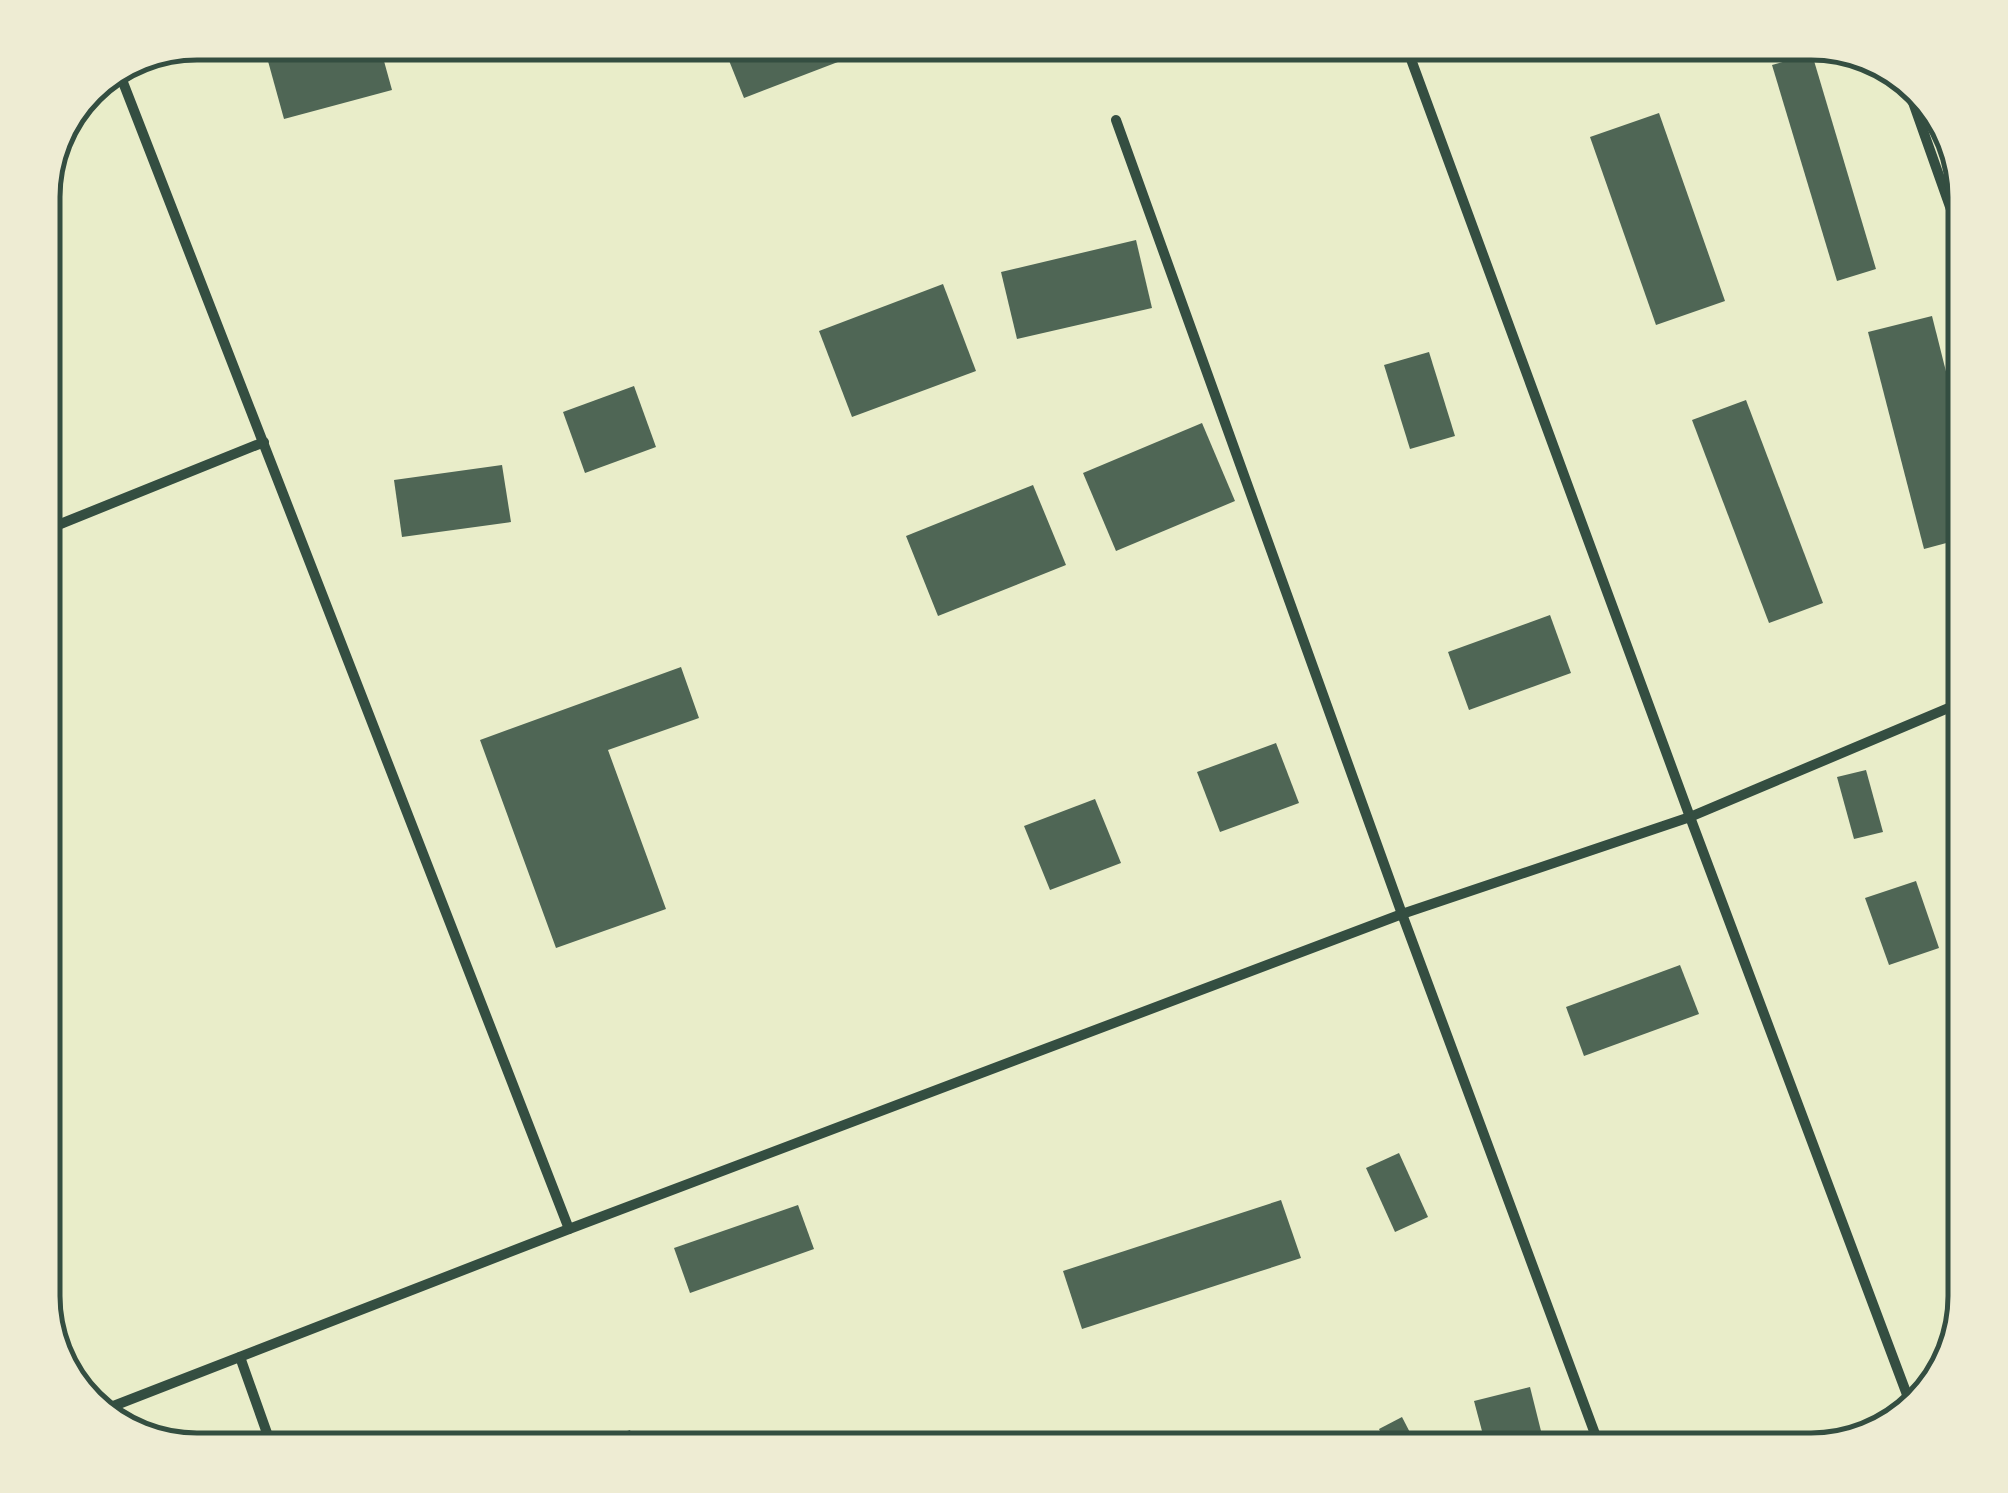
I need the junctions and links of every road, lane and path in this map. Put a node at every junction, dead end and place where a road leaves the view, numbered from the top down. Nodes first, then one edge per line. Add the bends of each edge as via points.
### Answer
1 (1412, 60) edge
2 (124, 82) edge
3 (1916, 109) edge
4 (1116, 120) dead end
5 (1948, 198) edge
6 (264, 442) junction
7 (60, 524) edge
8 (1948, 709) edge
9 (1690, 817) junction
10 (1402, 914) junction
11 (569, 1229) junction
12 (240, 1357) junction
13 (1906, 1393) edge
14 (115, 1405) edge
15 (267, 1433) edge
16 (1594, 1433) edge

1 - 9 street
2 - 6 street
3 - 5 street
4 - 10 street
6 - 7 street
6 - 11 street
8 - 9 street
9 - 10 street
9 - 13 street
10 - 11 street
10 - 16 street
11 - 12 street
12 - 14 street
12 - 15 street

